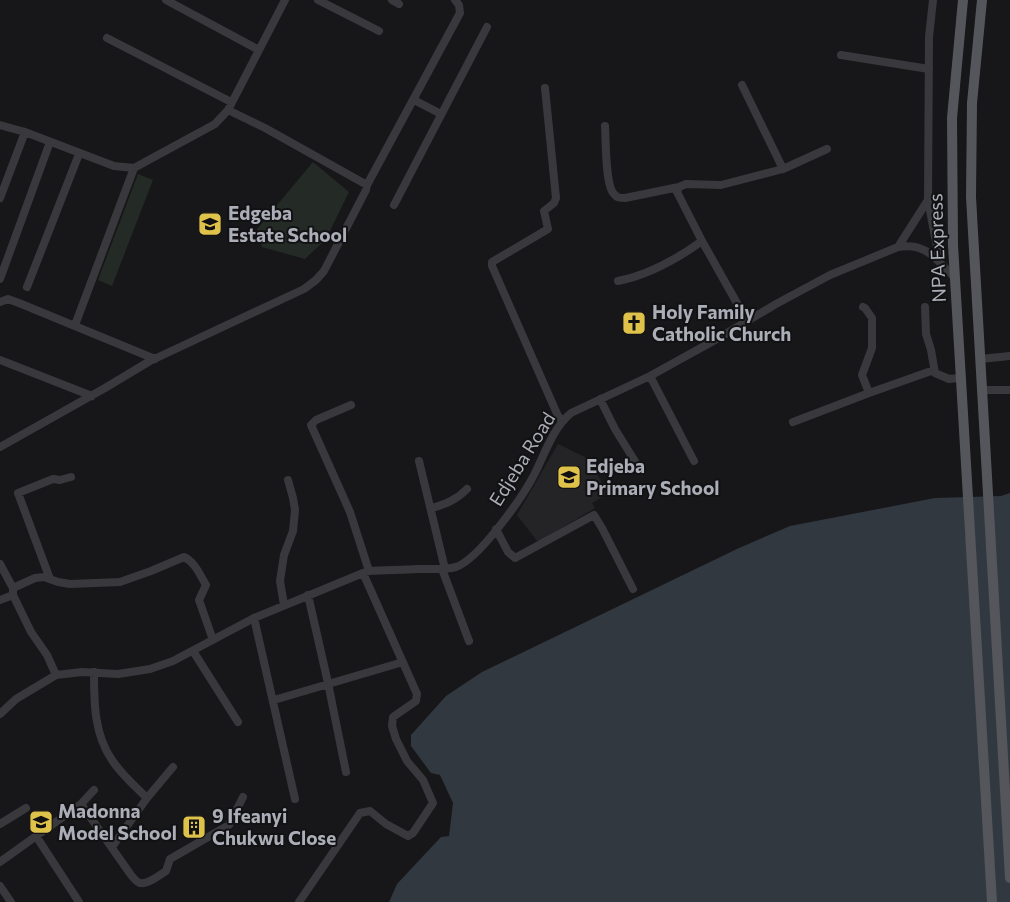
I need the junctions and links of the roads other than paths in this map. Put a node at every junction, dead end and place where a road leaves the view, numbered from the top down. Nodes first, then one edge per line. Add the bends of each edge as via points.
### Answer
1 (166, 0) edge
2 (286, 0) edge
3 (318, 0) edge
4 (455, 0) edge
5 (933, 0) edge
6 (962, 0) edge
7 (982, 0) edge
8 (487, 27) dead end
9 (379, 31) dead end
10 (107, 38) dead end
11 (259, 50) junction
12 (841, 55) dead end
13 (929, 69) junction
14 (742, 85) dead end
15 (545, 88) dead end
16 (414, 100) junction
17 (229, 106) junction
18 (441, 114) junction
19 (0, 125) edge
20 (605, 126) dead end
21 (25, 132) junction
22 (50, 142) junction
23 (827, 149) dead end
24 (79, 154) junction
25 (134, 168) junction
26 (783, 169) junction
27 (367, 185) junction
28 (679, 187) junction
29 (0, 198) edge
30 (928, 200) junction
31 (394, 205) dead end
32 (702, 241) junction
33 (898, 247) junction
34 (940, 262) junction
35 (954, 278) junction
36 (0, 279) edge
37 (618, 281) dead end
38 (28, 287) dead end
39 (0, 302) edge
40 (863, 307) dead end
41 (925, 307) dead end
42 (747, 321) junction
43 (75, 325) junction
44 (1010, 356) edge
45 (156, 358) junction
46 (980, 359) junction
47 (0, 360) edge
48 (934, 370) junction
49 (650, 376) junction
50 (960, 378) junction
51 (981, 390) junction
52 (1010, 390) edge
53 (869, 393) junction
54 (92, 396) junction
55 (600, 399) junction
56 (351, 405) dead end
57 (562, 421) junction
58 (793, 422) dead end
59 (0, 447) edge
60 (694, 461) dead end
61 (419, 462) dead end
62 (636, 463) dead end
63 (72, 476) dead end
64 (288, 480) dead end
65 (467, 489) dead end
66 (432, 508) junction
67 (496, 529) junction
68 (0, 564) edge
69 (444, 569) junction
70 (366, 572) junction
71 (50, 579) junction
72 (633, 589) dead end
73 (13, 592) junction
74 (308, 595) junction
75 (0, 600) edge
76 (284, 605) junction
77 (254, 618) junction
78 (213, 640) junction
79 (469, 641) dead end
80 (193, 651) junction
81 (403, 662) junction
82 (94, 672) junction
83 (56, 675) junction
84 (328, 683) junction
85 (274, 700) junction
86 (0, 714) edge
87 (238, 722) dead end
88 (173, 767) dead end
89 (346, 772) dead end
90 (94, 790) dead end
91 (243, 797) dead end
92 (147, 798) junction
93 (295, 799) dead end
94 (81, 804) junction
95 (26, 808) dead end
96 (0, 824) edge
97 (36, 836) junction
98 (112, 847) junction
99 (0, 862) edge
100 (1010, 878) edge
101 (0, 886) edge
102 (11, 902) edge
103 (79, 902) edge
104 (299, 902) edge
105 (992, 902) edge

1 - 11 street
2 - 11 street
3 - 9 street
4 - 16 street via 460,13
5 - 13 street
6 - 35 main road, NPA Express via 952,118
7 - 46 main road, NPA Express via 971,150
8 - 18 street
10 - 17 street
11 - 17 street
12 - 13 street
13 - 30 street
14 - 26 street
15 - 57 street via 556,198 544,211 548,229 492,262 492,266
16 - 18 street
16 - 27 street
17 - 25 street via 215,124
17 - 27 street
18 - 31 street
19 - 21 street
20 - 28 street via 607,171 612,193 625,198
21 - 22 street
21 - 29 street
22 - 24 street
22 - 36 street
23 - 26 street
24 - 25 street via 114,166
24 - 38 street
25 - 43 street
26 - 28 street via 721,185 686,184
27 - 45 street via 330,260 316,280 304,289
28 - 32 street via 677,192
30 - 33 street
30 - 34 street
32 - 37 street via 651,272
32 - 42 street
33 - 34 street, Edjeba Road via 922,248
33 - 42 street, Edjeba Road via 830,275
34 - 35 street, Edjeba Road
35 - 50 main road, NPA Express
39 - 43 street via 8,299
40 - 53 street via 872,320 872,348 862,375
41 - 48 street via 926,334
42 - 49 street, Edjeba Road
43 - 45 street
44 - 46 street
45 - 54 street
46 - 51 main road, NPA Express
47 - 54 street
48 - 50 street via 949,379
48 - 53 street
49 - 55 street, Edjeba Road
49 - 60 street
50 - 105 main road, NPA Express
51 - 52 street
51 - 100 main road, NPA Express
53 - 58 street
54 - 59 street
55 - 57 street, Edjeba Road
55 - 62 street
56 - 70 street via 311,425 350,512
57 - 67 street, Edjeba Road via 534,476
61 - 66 street
63 - 71 street via 53,479 18,493
64 - 76 street via 295,510 280,581
65 - 66 street via 450,503
66 - 69 street
67 - 69 street, Edjeba Road via 472,558
67 - 72 street via 508,552 515,558 594,515
68 - 73 street
69 - 70 street, Edjeba Road
69 - 79 street
70 - 74 street, Edjeba Road
70 - 81 street
71 - 73 street via 34,578
71 - 78 street via 70,584 120,582 184,557 197,569 206,585 199,600
73 - 75 street
73 - 83 street
74 - 76 street, Edjeba Road
74 - 84 street
76 - 77 street, Edjeba Road
77 - 78 street, Edjeba Road
77 - 85 street
78 - 80 street, Edjeba Road
80 - 82 street, Edjeba Road via 150,668 118,674
80 - 87 street
81 - 84 street
81 - 104 street via 417,698 393,717 392,726 407,761 423,780 432,803 408,836 386,824 370,810 360,813
82 - 83 street, Edjeba Road
82 - 92 street via 94,706 105,746 111,760
83 - 86 street, Edjeba Road via 16,699
84 - 85 street
84 - 89 street
85 - 93 street
88 - 92 street
90 - 94 street
91 - 98 street via 229,825 170,859 166,871 147,882 138,883
92 - 98 street
94 - 97 street
94 - 98 street
95 - 96 street
97 - 99 street
97 - 103 street
101 - 102 street

